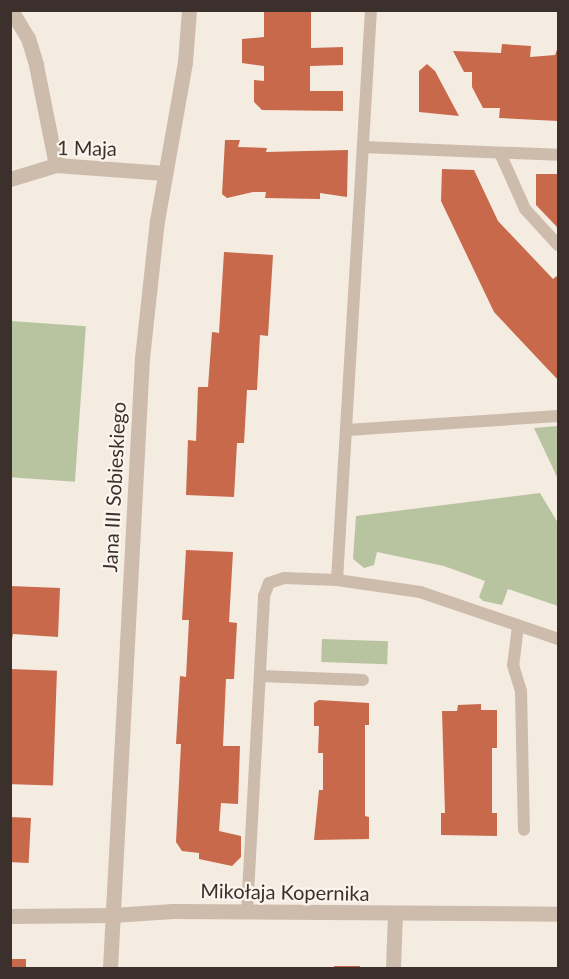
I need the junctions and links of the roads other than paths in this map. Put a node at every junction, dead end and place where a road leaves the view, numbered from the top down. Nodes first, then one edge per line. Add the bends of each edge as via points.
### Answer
1 (11, 10) edge
2 (189, 10) edge
3 (371, 10) edge
4 (363, 147) junction
5 (500, 153) junction
6 (558, 155) edge
7 (56, 165) junction
8 (165, 173) junction
9 (10, 179) edge
10 (558, 245) edge
11 (558, 416) edge
12 (347, 430) junction
13 (337, 580) junction
14 (518, 626) junction
15 (558, 639) edge
16 (260, 676) junction
17 (363, 680) dead end
18 (524, 830) dead end
19 (247, 912) junction
20 (394, 914) junction
21 (558, 914) edge
22 (113, 915) junction
23 (10, 916) edge
24 (110, 969) edge
25 (393, 969) edge

1 - 7 street via 36,65
2 - 8 street, Jana III Sobieskiego via 185,62
3 - 4 lane
4 - 5 lane
4 - 12 lane
5 - 6 lane
5 - 10 lane via 525,209
7 - 8 street, 1 Maja
7 - 9 street, 1 Maja
8 - 22 street, Jana III Sobieskiego via 142,358
11 - 12 lane
12 - 13 lane
13 - 14 lane via 420,592
13 - 16 lane via 274,579 269,583 263,609
14 - 15 lane
14 - 18 lane via 513,665 521,691
16 - 17 lane
16 - 19 lane
19 - 20 street, Mikołaja Kopernika
19 - 22 street, Mikołaja Kopernika
20 - 21 street, Mikołaja Kopernika
20 - 25 street
22 - 23 street, Mikołaja Kopernika
22 - 24 street, Jana III Sobieskiego

